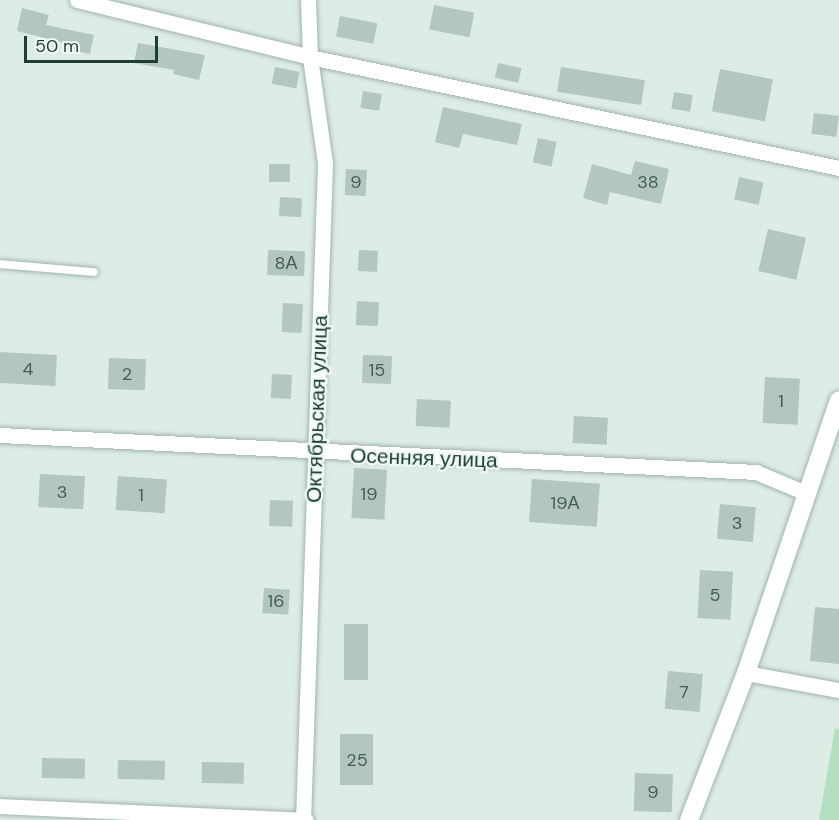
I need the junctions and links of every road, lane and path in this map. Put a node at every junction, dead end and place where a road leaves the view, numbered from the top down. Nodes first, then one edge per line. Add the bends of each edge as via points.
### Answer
1 (77, 0) edge
2 (308, 0) edge
3 (310, 57) junction
4 (839, 168) edge
5 (0, 264) edge
6 (94, 272) dead end
7 (839, 400) edge
8 (0, 435) edge
9 (315, 453) junction
10 (808, 494) junction
11 (746, 673) junction
12 (839, 690) edge
13 (0, 806) edge
14 (305, 820) edge
15 (689, 820) edge

1 - 3 street
2 - 3 street, Октябрьская улица
3 - 4 street
3 - 9 street, Октябрьская улица via 325,163
5 - 6 lane
7 - 10 street
8 - 9 street, Осенняя улица
9 - 10 street, Осенняя улица via 756,472
9 - 14 street, Октябрьская улица
10 - 11 street
11 - 12 street
11 - 15 street
13 - 14 street

